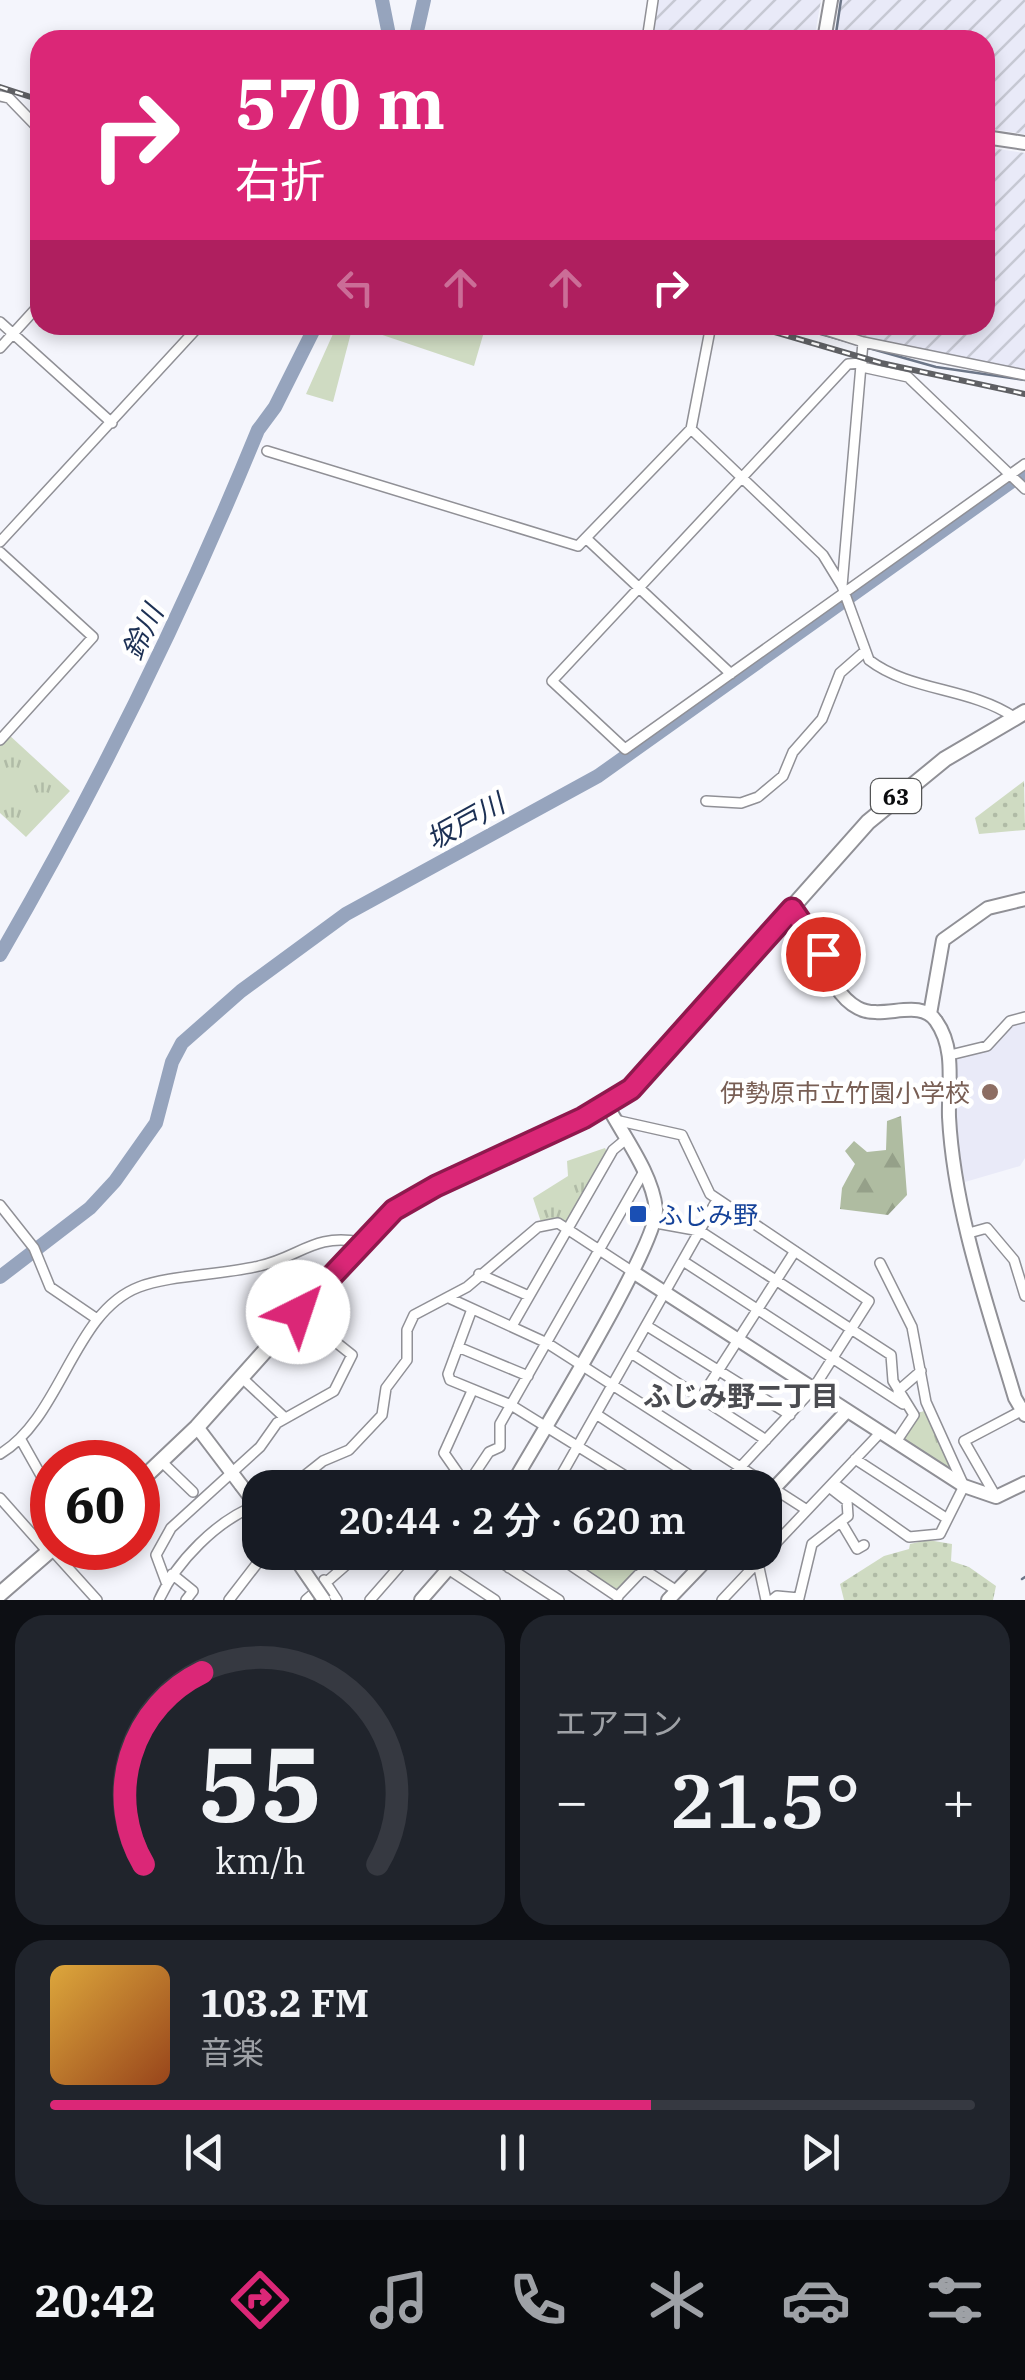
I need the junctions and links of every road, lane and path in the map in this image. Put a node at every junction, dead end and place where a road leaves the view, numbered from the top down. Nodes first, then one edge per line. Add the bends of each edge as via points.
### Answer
1 (653, 0) edge
2 (831, 0) edge
3 (648, 30) edge
4 (826, 30) edge
5 (0, 96) edge
6 (30, 120) edge
7 (995, 139) edge
8 (1025, 144) edge
9 (30, 315) edge
10 (0, 322) edge
11 (13, 333) junction
12 (191, 335) edge
13 (709, 335) edge
14 (841, 335) edge
15 (862, 342) junction
16 (0, 348) edge
17 (862, 365) junction
18 (1025, 375) edge
19 (112, 423) junction
20 (691, 428) junction
21 (267, 451) dead end
22 (1025, 464) edge
23 (1010, 475) junction
24 (742, 479) junction
25 (1025, 489) edge
26 (588, 540) junction
27 (0, 542) edge
28 (0, 552) edge
29 (640, 588) junction
30 (843, 590) junction
31 (864, 652) junction
32 (731, 674) junction
33 (1019, 714) edge
34 (0, 740) edge
35 (706, 801) dead end
36 (1025, 898) edge
37 (792, 909) junction
38 (930, 1014) junction
39 (1025, 1017) edge
40 (950, 1055) junction
41 (607, 1105) junction
42 (615, 1120) junction
43 (626, 1140) junction
44 (644, 1173) junction
45 (718, 1200) junction
46 (0, 1205) edge
47 (656, 1224) junction
48 (567, 1230) junction
49 (700, 1231) junction
50 (968, 1233) junction
51 (360, 1242) junction
52 (599, 1250) junction
53 (795, 1250) junction
54 (682, 1262) junction
55 (880, 1263) dead end
56 (633, 1272) junction
57 (478, 1274) junction
58 (776, 1281) junction
59 (664, 1293) junction
60 (529, 1296) junction
61 (1025, 1296) edge
62 (449, 1298) junction
63 (472, 1309) junction
64 (758, 1310) junction
65 (298, 1312) junction
66 (97, 1320) junction
67 (512, 1326) junction
68 (646, 1326) junction
69 (854, 1330) junction
70 (738, 1340) junction
71 (547, 1343) junction
72 (458, 1347) junction
73 (631, 1353) junction
74 (835, 1359) junction
75 (580, 1364) junction
76 (719, 1370) junction
77 (921, 1372) junction
78 (528, 1376) junction
79 (241, 1377) junction
80 (614, 1384) junction
81 (813, 1389) junction
82 (898, 1390) junction
83 (472, 1391) junction
84 (700, 1399) junction
85 (511, 1405) junction
86 (905, 1405) junction
87 (847, 1411) junction
88 (1023, 1413) edge
89 (596, 1414) junction
90 (790, 1415) junction
91 (284, 1417) junction
92 (545, 1424) junction
93 (197, 1427) junction
94 (880, 1432) junction
95 (21, 1440) junction
96 (766, 1440) junction
97 (896, 1442) junction
98 (578, 1445) junction
99 (0, 1454) edge
100 (30, 1455) edge
101 (855, 1459) junction
102 (162, 1462) joint
103 (741, 1466) junction
104 (314, 1470) edge
105 (456, 1470) edge
106 (476, 1470) edge
107 (521, 1470) edge
108 (564, 1470) edge
109 (612, 1470) edge
110 (681, 1470) edge
111 (738, 1470) edge
112 (745, 1470) edge
113 (232, 1473) junction
114 (782, 1480) edge
115 (1025, 1484) edge
116 (831, 1485) junction
117 (242, 1486) edge
118 (964, 1486) junction
119 (192, 1492) dead end
120 (996, 1497) junction
121 (0, 1498) edge
122 (782, 1499) edge
123 (807, 1510) junction
124 (242, 1515) edge
125 (946, 1518) junction
126 (841, 1522) junction
127 (30, 1529) edge
128 (782, 1537) edge
129 (864, 1545) dead end
130 (30, 1568) edge
131 (69, 1570) edge
132 (252, 1570) edge
133 (303, 1570) edge
134 (338, 1570) edge
135 (396, 1570) edge
136 (447, 1570) edge
137 (450, 1570) edge
138 (512, 1570) edge
139 (576, 1570) edge
140 (644, 1570) joint
141 (696, 1570) edge
142 (751, 1570) edge
143 (760, 1570) edge
144 (169, 1578) junction
145 (324, 1580) junction
146 (0, 1594) edge
147 (672, 1595) edge
148 (428, 1598) edge
149 (616, 1598) edge
150 (97, 1600) edge
151 (159, 1600) edge
152 (186, 1600) edge
153 (229, 1600) edge
154 (306, 1600) edge
155 (324, 1600) edge
156 (337, 1600) edge
157 (370, 1600) edge
158 (495, 1600) edge
159 (559, 1600) edge
160 (722, 1600) edge
161 (769, 1600) edge

1 - 3 street
2 - 4 street
5 - 6 street
7 - 8 street
9 - 11 street
10 - 11 street
11 - 16 street
11 - 19 street
12 - 19 street
13 - 20 street
14 - 15 street
15 - 17 street
15 - 18 street
17 - 23 street via 908,378
17 - 24 street via 848,364
17 - 30 street
19 - 27 street
20 - 24 street
20 - 26 street
21 - 26 street via 578,546
22 - 23 street
23 - 25 street
23 - 30 street
24 - 29 street
24 - 30 street via 823,555
26 - 29 street
28 - 34 street via 94,637
29 - 32 street
29 - 32 street via 552,681 610,736 625,749
30 - 31 street
30 - 32 street
31 - 33 street via 886,671
31 - 35 street via 840,673 822,720 792,752 783,776 741,803
33 - 37 main road, 63 via 902,791
36 - 38 street via 988,908 943,940
37 - 38 street via 854,1007 873,1014
37 - 41 main road, 63 via 648,1073
38 - 40 street
39 - 40 street via 1010,1021 986,1046
40 - 50 street via 950,1128
41 - 42 street
41 - 51 main road, 63 via 436,1186 394,1210
42 - 43 street
42 - 45 street via 682,1134
43 - 44 street
43 - 48 street via 613,1150
44 - 47 street
44 - 52 street
45 - 49 street
45 - 53 street
46 - 66 street via 34,1248 50,1287
47 - 49 street
47 - 56 street
48 - 52 street
48 - 57 street via 558,1223 538,1227
48 - 60 street
49 - 54 street
49 - 58 street
50 - 61 street via 987,1228 1007,1248
50 - 88 street
51 - 65 main road, 63
51 - 66 street via 323,1239 263,1266 138,1287
52 - 56 street
52 - 71 street
53 - 58 street
53 - 69 street via 868,1301
54 - 59 street
54 - 64 street
55 - 77 street via 912,1327
56 - 59 street
56 - 75 street
57 - 60 street
57 - 62 street
58 - 64 street
58 - 69 street
59 - 68 street
59 - 70 street
60 - 67 street
62 - 63 street
62 - 104 street via 409,1322 407,1360 386,1388 382,1415 349,1450
63 - 67 street
63 - 72 street
64 - 70 street
64 - 74 street
65 - 79 main road, 63
65 - 91 street via 352,1355 334,1391
66 - 95 street
67 - 71 street
68 - 73 street
68 - 76 street
69 - 74 street
69 - 82 street via 891,1355
70 - 76 street
70 - 81 street
71 - 75 street
71 - 78 street
72 - 78 street
72 - 83 street via 448,1374
73 - 80 street
73 - 84 street
74 - 81 street
74 - 86 street
75 - 80 street
75 - 92 street
76 - 84 street
76 - 90 street
77 - 82 street
77 - 118 street via 932,1418
78 - 85 street
79 - 91 street
79 - 93 main road, 63
80 - 89 street
80 - 103 street
81 - 87 street
81 - 90 street
82 - 86 street
83 - 85 street
83 - 105 street via 444,1453
84 - 96 street
85 - 92 street
85 - 106 street via 500,1424 500,1448
86 - 97 street via 914,1414
87 - 94 street
87 - 114 street
88 - 120 street via 964,1441
89 - 98 street
89 - 110 street
90 - 96 street
91 - 113 street
92 - 98 street
92 - 107 street
93 - 102 main road, 63
93 - 113 street
94 - 97 street
94 - 101 street
95 - 99 street
95 - 100 street
96 - 103 street
97 - 118 street
98 - 108 street
98 - 109 street
101 - 116 street
101 - 125 street
102 - 119 street
103 - 111 street
103 - 112 street
113 - 117 street, bridge
113 - 144 street via 171,1528 157,1551
115 - 120 street
116 - 123 street
116 - 125 street via 910,1538 940,1534
116 - 126 street via 851,1510
118 - 120 street
118 - 125 street
121 - 127 street
122 - 123 street
123 - 128 street
124 - 144 street
126 - 129 street via 857,1549
126 - 161 street via 812,1544 799,1598
130 - 146 main road
131 - 150 street
132 - 153 street
133 - 155 street, bridge
134 - 145 street
135 - 157 street
136 - 148 street
137 - 158 street
138 - 159 street
139 - 149 street
140 - 147 street
140 - 149 street
141 - 147 street
142 - 160 street
143 - 161 street
144 - 151 street
144 - 152 street via 193,1591
145 - 154 street
145 - 156 street

